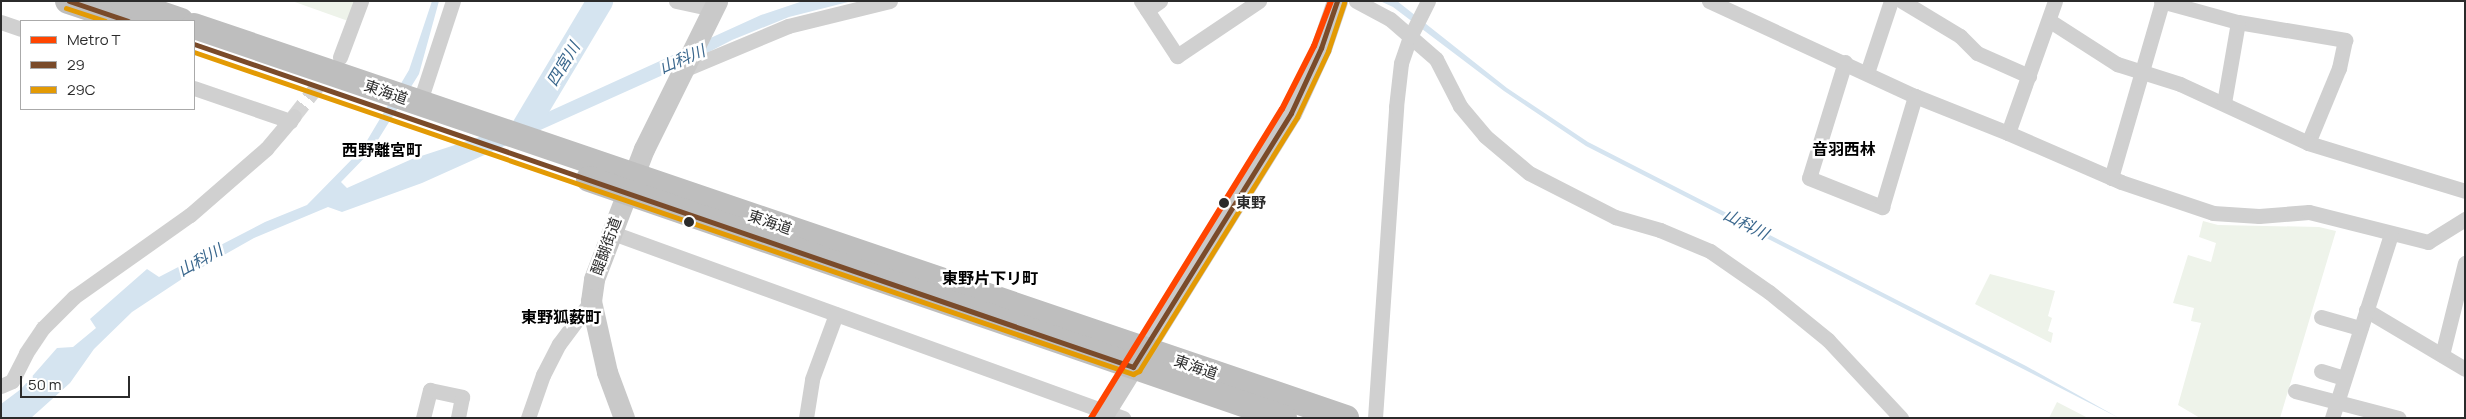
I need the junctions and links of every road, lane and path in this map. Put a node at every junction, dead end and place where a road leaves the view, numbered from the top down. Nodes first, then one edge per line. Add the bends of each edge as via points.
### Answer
1 (68, 1) edge
2 (361, 1) edge
3 (453, 1) edge
4 (676, 1) edge
5 (890, 1) edge
6 (1160, 1) edge
7 (1259, 1) edge
8 (1428, 1) edge
9 (1709, 1) edge
10 (1891, 1) edge
11 (1902, 1) edge
12 (2056, 1) edge
13 (1339, 2) edge
14 (2161, 2) edge
15 (1144, 6) edge
16 (131, 10) edge
17 (712, 13) edge
18 (176, 20) edge
19 (2050, 20) junction
20 (1, 22) edge
21 (2238, 22) junction
22 (195, 26) edge
23 (20, 29) edge
24 (1411, 34) junction
25 (195, 44) edge
26 (340, 57) tunnel mouth
27 (1844, 62) junction
28 (686, 65) junction
29 (1867, 72) junction
30 (2143, 72) junction
31 (2029, 76) junction
32 (195, 88) edge
33 (423, 92) dead end
34 (1915, 96) junction
35 (2224, 103) junction
36 (2008, 132) junction
37 (2308, 143) junction
38 (2111, 178) junction
39 (630, 184) junction
40 (2465, 191) edge
41 (2465, 219) edge
42 (610, 232) junction
43 (2391, 234) junction
44 (2465, 263) edge
45 (591, 301) junction
46 (2366, 310) junction
47 (836, 314) junction
48 (2321, 317) dead end
49 (2360, 328) junction
50 (2442, 355) junction
51 (1138, 358) junction
52 (2465, 369) edge
53 (2321, 371) dead end
54 (2344, 378) junction
55 (1, 386) edge
56 (2295, 391) dead end
57 (2337, 402) junction
58 (1110, 415) edge
59 (423, 418) edge
60 (458, 418) edge
61 (528, 418) edge
62 (624, 418) edge
63 (806, 418) edge
64 (1284, 418) edge
65 (1346, 418) edge
66 (1375, 418) edge
67 (1901, 418) edge
68 (2332, 418) edge
69 (2398, 418) edge

1 - 16 highway
2 - 26 street
3 - 33 street
4 - 17 street
5 - 28 street via 788,26
6 - 15 street
7 - 15 street via 1177,56
8 - 24 street
9 - 27 street
10 - 29 street
11 - 31 street via 1960,36 1976,53
12 - 19 street
13 - 24 street via 1390,19
13 - 51 street via 1322,48 1291,113
14 - 21 street
14 - 30 street
16 - 18 highway
17 - 28 street, 醍醐街道
19 - 30 street via 2102,56
19 - 31 street
20 - 23 street
21 - 35 street
21 - 37 street via 2345,40 2339,68
22 - 39 highway, 東海道
24 - 66 street via 1401,63 1396,107
24 - 67 street via 1436,59 1460,106 1485,136 1529,173 1615,217 1660,230 1710,251 1769,292 1828,340
25 - 39 highway, 東海道
27 - 29 street
27 - 34 street via 1809,178 1882,207
28 - 39 street, 醍醐街道
29 - 34 street
30 - 35 street
30 - 38 street
31 - 36 street
32 - 55 street via 292,119 266,149 190,215 74,297 43,328 12,381
34 - 36 street
35 - 37 street
36 - 38 street
37 - 40 street
38 - 43 street via 2213,213 2259,216 2309,212
39 - 42 street, 醍醐街道
39 - 51 highway, 東海道
41 - 43 street via 2428,242
42 - 45 street, 醍醐街道 via 600,258
42 - 47 street
43 - 46 street
44 - 50 street
45 - 61 street via 559,344 543,375
45 - 62 street, 醍醐街道 via 607,372
46 - 49 street
46 - 50 street
47 - 58 street
47 - 63 street via 812,379
48 - 49 street
49 - 54 street
50 - 52 street
51 - 58 street
51 - 64 highway, 東海道
51 - 65 highway, 東海道
53 - 54 street
54 - 57 street
56 - 57 street
57 - 68 street
57 - 69 street
59 - 60 street via 430,390 462,397

